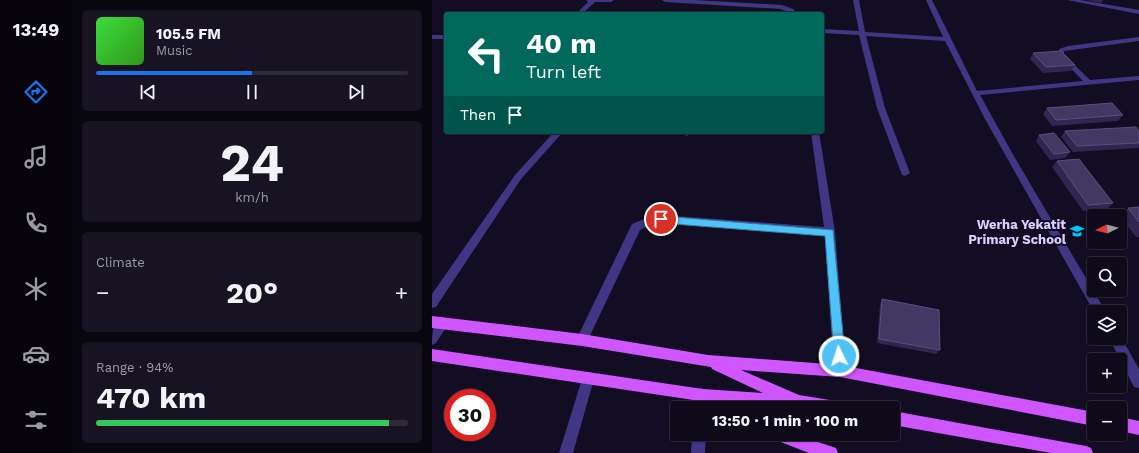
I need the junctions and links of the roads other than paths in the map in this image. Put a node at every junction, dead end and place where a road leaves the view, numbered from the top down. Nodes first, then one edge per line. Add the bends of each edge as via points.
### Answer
1 (589, 0) edge
2 (593, 0) edge
3 (610, 0) edge
4 (665, 0) edge
5 (856, 0) edge
6 (929, 0) edge
7 (1070, 0) edge
8 (581, 12) edge
9 (793, 12) edge
10 (1139, 12) edge
11 (824, 31) edge
12 (862, 34) junction
13 (432, 37) edge
14 (444, 37) edge
15 (946, 38) junction
16 (1139, 39) edge
17 (1139, 78) edge
18 (1089, 83) junction
19 (975, 94) junction
20 (556, 134) edge
21 (815, 134) edge
22 (905, 173) dead end
23 (830, 232) junction
24 (432, 302) edge
25 (1096, 305) edge
26 (437, 322) edge
27 (432, 339) edge
28 (582, 340) junction
29 (1119, 345) edge
30 (432, 355) edge
31 (708, 361) junction
32 (840, 372) junction
33 (588, 379) junction
34 (1139, 382) edge
35 (701, 401) edge
36 (796, 401) edge
37 (1087, 418) edge
38 (900, 419) edge
39 (1127, 425) edge
40 (1139, 428) edge
41 (699, 441) edge
42 (794, 441) edge
43 (566, 453) edge
44 (698, 453) edge
45 (831, 453) edge
46 (1086, 453) edge

1 - 2 street
2 - 3 street
2 - 8 street
4 - 9 street via 782,7
5 - 12 street
6 - 15 street
7 - 10 street
11 - 12 street
12 - 15 street
12 - 22 street via 881,108
13 - 14 street
15 - 19 street
16 - 18 street via 1061,50 1061,55
17 - 18 street
18 - 19 street
19 - 25 street
20 - 24 street via 518,178
21 - 23 street
23 - 28 street via 661,219 649,221 636,227
23 - 32 street
26 - 27 street
26 - 28 main road
28 - 31 main road
29 - 34 street
30 - 33 main road
31 - 32 main road
31 - 36 main road
32 - 37 main road
33 - 35 main road
33 - 43 street
38 - 46 main road
39 - 40 main road
41 - 44 street
42 - 45 main road

